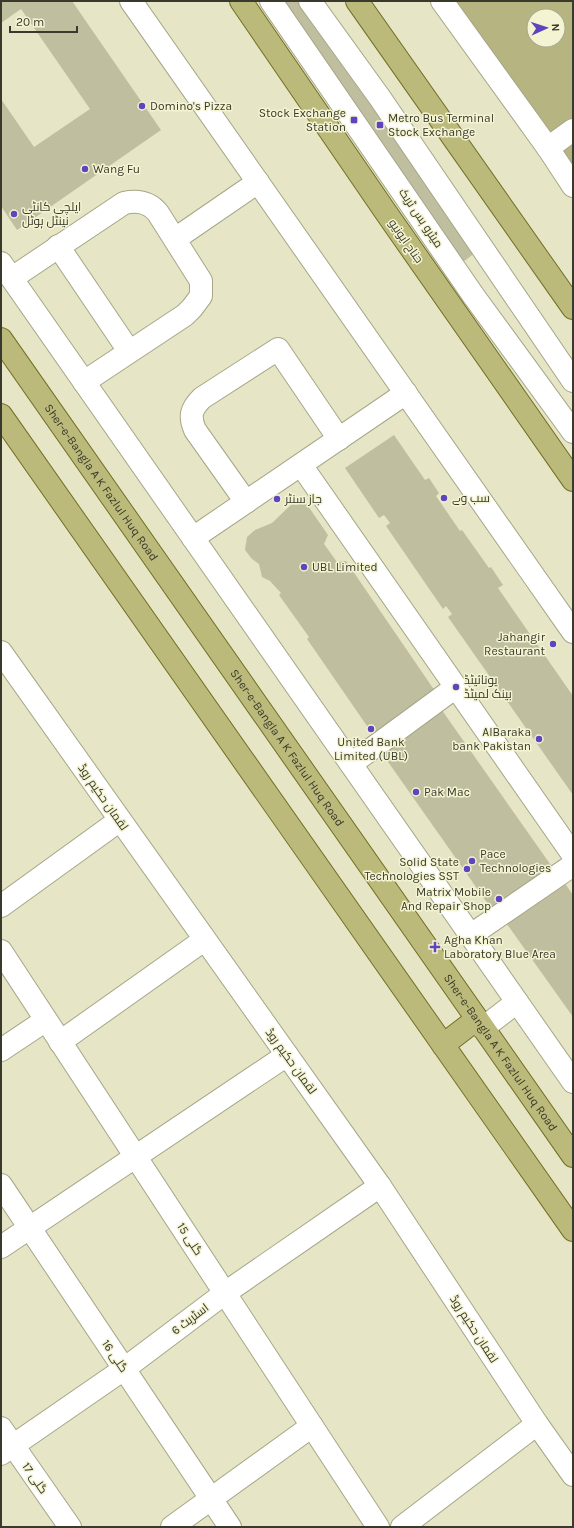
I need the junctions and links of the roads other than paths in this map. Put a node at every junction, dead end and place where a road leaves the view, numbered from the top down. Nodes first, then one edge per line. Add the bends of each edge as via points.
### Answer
1 (131, 1) edge
2 (241, 1) edge
3 (271, 1) edge
4 (310, 1) edge
5 (357, 1) edge
6 (442, 1) edge
7 (573, 130) edge
8 (548, 148) junction
9 (258, 182) junction
10 (573, 186) edge
11 (175, 239) junction
12 (58, 246) junction
13 (6, 270) edge
14 (573, 308) edge
15 (1, 339) edge
16 (130, 351) junction
17 (573, 381) edge
18 (84, 382) junction
19 (406, 393) junction
20 (1, 415) edge
21 (573, 432) edge
22 (339, 439) junction
23 (301, 465) junction
24 (573, 480) edge
25 (246, 502) junction
26 (193, 538) junction
27 (573, 632) edge
28 (1, 652) edge
29 (456, 687) junction
30 (351, 764) junction
31 (120, 820) junction
32 (573, 855) edge
33 (573, 865) edge
34 (1, 906) edge
35 (471, 935) junction
36 (204, 940) junction
37 (1, 951) edge
38 (517, 1002) junction
39 (46, 1020) junction
40 (480, 1024) junction
41 (60, 1042) junction
42 (443, 1045) junction
43 (1, 1050) edge
44 (287, 1055) junction
45 (573, 1082) edge
46 (573, 1156) edge
47 (136, 1158) junction
48 (1, 1186) edge
49 (380, 1186) junction
50 (30, 1228) junction
51 (573, 1230) edge
52 (1, 1247) edge
53 (225, 1293) junction
54 (124, 1369) junction
55 (537, 1424) junction
56 (312, 1426) junction
57 (5, 1443) edge
58 (573, 1475) edge
59 (211, 1499) junction
60 (70, 1527) edge
61 (172, 1527) edge
62 (230, 1527) edge
63 (378, 1527) edge
64 (402, 1527) edge

1 - 9 street
2 - 24 main road, جناح ایونیو
3 - 21 street, میٹرو بس ٹریک via 473,295
4 - 17 street via 380,98
5 - 14 main road
6 - 8 street
7 - 8 street
8 - 10 street
9 - 11 street
9 - 19 street
11 - 12 street via 153,206 132,202 117,207
11 - 16 street via 198,274 202,288 201,296 184,315
12 - 13 street
12 - 16 street
13 - 18 street
15 - 40 main road, Sher-e-Bangla A K Fazlul Huq Road
16 - 18 street
18 - 26 street
19 - 22 street
19 - 27 street
20 - 42 main road
22 - 23 street
22 - 25 street via 278,348 202,398 191,412 195,430
23 - 25 street
23 - 29 street
25 - 26 street
26 - 30 street
28 - 31 street, لقمان حکیم روڈ
29 - 30 street
29 - 32 street
30 - 35 street
31 - 34 street
31 - 36 street, لقمان حکیم روڈ
33 - 35 street
35 - 38 street
36 - 41 street
36 - 44 street, لقمان حکیم روڈ
37 - 39 street, گلی 15
38 - 40 street
38 - 45 street
39 - 41 street, گلی 15
39 - 43 street
40 - 42 main road
40 - 46 main road, Sher-e-Bangla A K Fazlul Huq Road
41 - 47 street, گلی 15
42 - 51 main road
44 - 47 street
44 - 49 street, لقمان حکیم روڈ
47 - 50 street
47 - 53 street, گلی 15
48 - 50 street, گلی 16
49 - 53 street, اسٹریٹ 6
49 - 55 street, لقمان حکیم روڈ
50 - 52 street
50 - 54 street, گلی 16
53 - 54 street, اسٹریٹ 6
53 - 56 street, گلی 15
54 - 57 street, اسٹریٹ 6
54 - 59 street, گلی 16
55 - 58 street, لقمان حکیم روڈ
55 - 64 street
56 - 59 street
56 - 63 street, گلی 15
57 - 60 street, گلی 17
59 - 61 street
59 - 62 street, گلی 16

